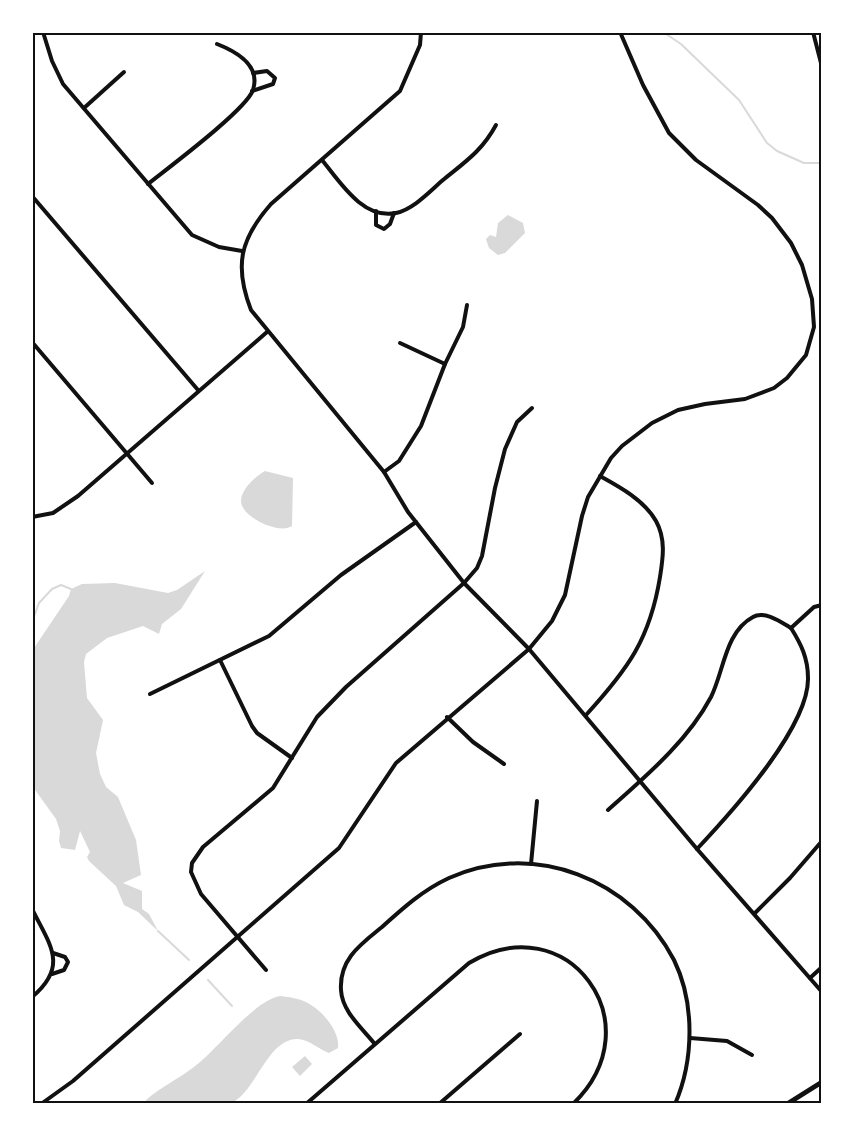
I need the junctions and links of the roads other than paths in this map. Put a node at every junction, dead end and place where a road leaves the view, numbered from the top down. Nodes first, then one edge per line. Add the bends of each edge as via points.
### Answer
1 (43, 32) edge
2 (421, 32) edge
3 (620, 32) edge
4 (813, 32) edge
5 (217, 44) dead end
6 (822, 67) edge
7 (124, 72) dead end
8 (253, 72) junction
9 (252, 91) junction
10 (84, 108) junction
11 (496, 125) dead end
12 (322, 160) junction
13 (148, 184) junction
14 (32, 196) edge
15 (376, 211) junction
16 (394, 213) junction
17 (242, 251) junction
18 (467, 304) dead end
19 (267, 332) junction
20 (32, 342) edge
21 (400, 343) dead end
22 (34, 348) edge
23 (445, 364) junction
24 (198, 390) junction
25 (532, 408) dead end
26 (127, 453) junction
27 (384, 472) junction
28 (600, 476) junction
29 (152, 484) dead end
30 (32, 517) edge
31 (416, 522) junction
32 (464, 583) junction
33 (822, 604) edge
34 (791, 628) junction
35 (529, 649) junction
36 (220, 660) junction
37 (150, 694) dead end
38 (586, 715) junction
39 (447, 717) junction
40 (292, 758) junction
41 (504, 764) dead end
42 (640, 781) junction
43 (537, 801) dead end
44 (608, 810) dead end
45 (822, 841) edge
46 (698, 849) junction
47 (531, 864) junction
48 (32, 909) edge
49 (755, 913) junction
50 (238, 937) junction
51 (53, 953) junction
52 (822, 967) edge
53 (266, 970) dead end
54 (52, 974) junction
55 (810, 978) junction
56 (822, 992) edge
57 (32, 997) edge
58 (520, 1034) dead end
59 (690, 1038) junction
60 (374, 1043) junction
61 (752, 1055) dead end
62 (822, 1082) edge
63 (41, 1104) edge
64 (306, 1104) edge
65 (439, 1104) edge
66 (573, 1104) edge
67 (676, 1104) edge
68 (787, 1104) edge

1 - 10 street via 63,84
2 - 12 street via 420,45 400,91
3 - 28 street via 669,133 696,160 758,205 791,242 808,282 814,321 812,341 806,354 787,378 774,388 745,399 705,404 664,416 622,446
4 - 6 street
5 - 8 street via 235,51
7 - 10 street
8 - 9 street
8 - 9 street via 272,73 275,78 273,84
9 - 13 street via 238,110
10 - 13 street
11 - 16 street via 486,144 415,204
12 - 15 street via 349,193
12 - 17 street via 254,223
13 - 17 street via 192,235 219,248
14 - 24 street
15 - 16 street
15 - 16 street via 376,225 384,229
17 - 19 street via 241,269 247,299
18 - 23 street via 463,327
19 - 24 street
19 - 27 street
20 - 22 street
21 - 23 street
22 - 26 street
23 - 27 street via 411,445 399,461
24 - 26 street
25 - 32 street via 517,422 505,449 482,556
26 - 29 street
26 - 30 street via 65,506 53,513
27 - 31 street
28 - 35 street via 582,516 565,595 552,621
28 - 38 street via 638,501 655,520 663,544 655,608 646,632 616,681
31 - 32 street
31 - 36 street via 341,575 269,636
32 - 35 street
32 - 40 street via 346,687 317,717
33 - 34 street via 814,607
34 - 42 street via 771,617 755,615 742,624 711,697 672,750
34 - 46 street via 807,659 809,680 794,724 755,785
35 - 38 street
35 - 39 street
36 - 37 street
36 - 40 street via 252,726
38 - 42 street
39 - 41 street via 473,742
39 - 50 street via 396,763 339,848
40 - 50 street via 273,788 203,848 192,863 193,880 200,894
42 - 44 street
42 - 46 street
43 - 47 street
45 - 49 street
46 - 49 street
47 - 59 street via 579,874 624,899 644,917 678,968 686,998
47 - 60 street via 496,865 449,878 414,899 354,951 342,970 341,990 350,1015
48 - 51 street
49 - 55 street
50 - 53 street
50 - 63 street via 73,1081
51 - 54 street
51 - 54 street via 60,954 68,962 64,970
52 - 55 street
54 - 57 street
55 - 56 street
58 - 65 street
59 - 61 street via 727,1041
59 - 67 street
60 - 64 street
60 - 66 street via 462,968 486,953 505,947 525,946 546,950 575,967 588,980 604,1014 607,1034 599,1071 589,1089
62 - 68 main road

